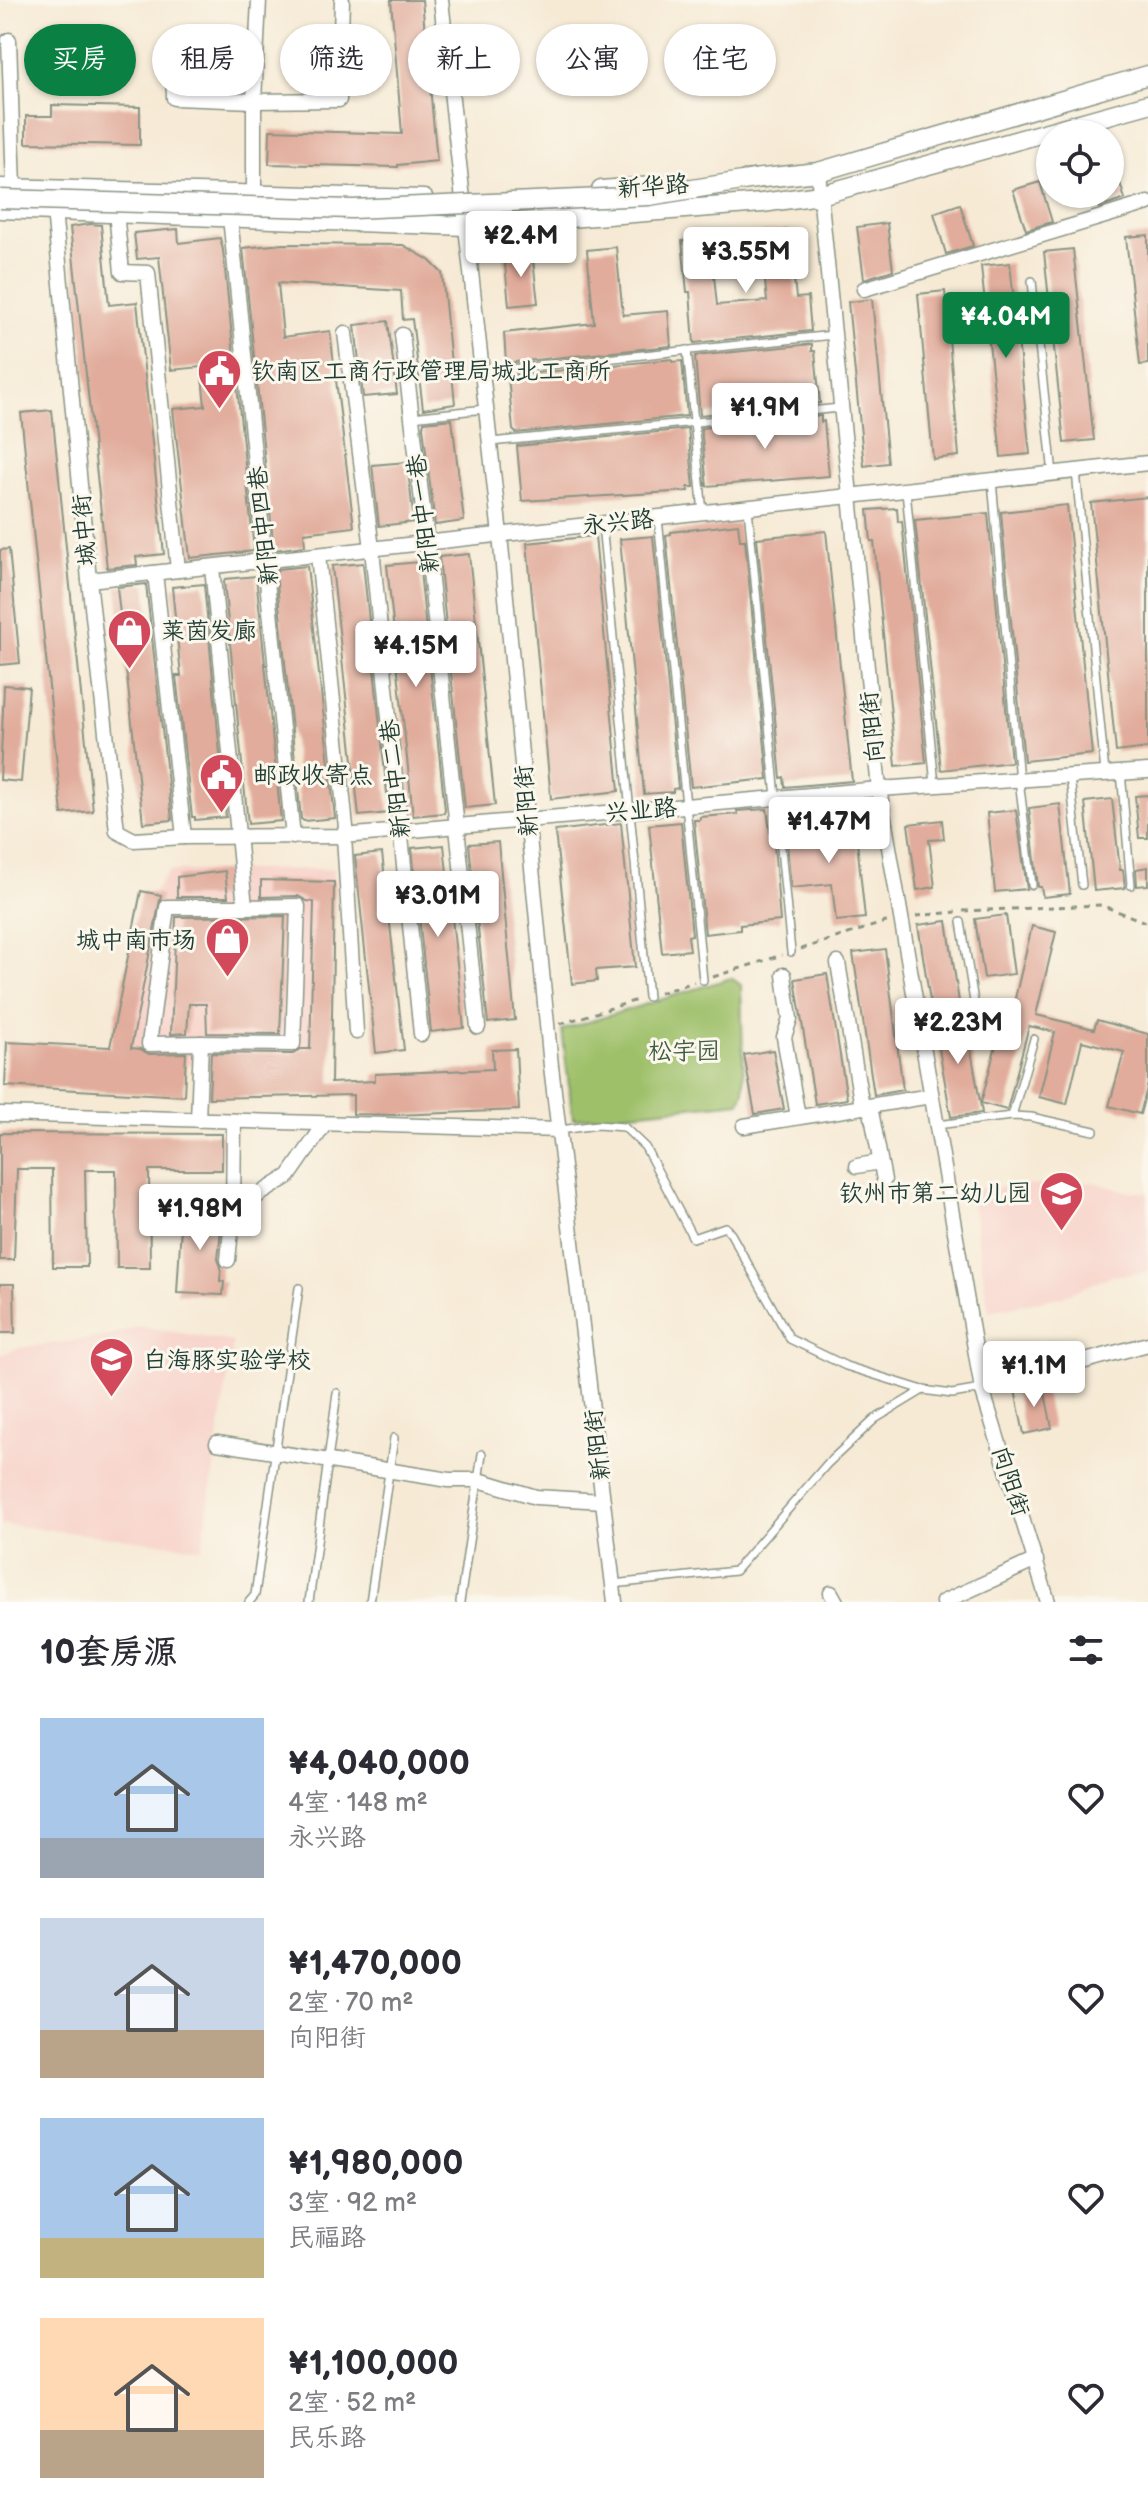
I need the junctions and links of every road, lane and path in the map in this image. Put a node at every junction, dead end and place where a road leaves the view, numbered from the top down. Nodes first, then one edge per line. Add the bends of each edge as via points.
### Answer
1 (259, 0) edge
2 (342, 0) edge
3 (441, 0) edge
4 (9, 40) dead end
5 (1148, 75) edge
6 (174, 96) edge
7 (254, 101) junction
8 (1148, 104) edge
9 (818, 172) junction
10 (761, 178) junction
11 (5, 192) edge
12 (254, 194) junction
13 (820, 195) junction
14 (463, 200) junction
15 (1148, 203) edge
16 (0, 209) edge
17 (54, 210) junction
18 (116, 212) junction
19 (230, 217) junction
20 (466, 226) junction
21 (1032, 281) dead end
22 (864, 289) dead end
23 (345, 333) dead end
24 (402, 335) dead end
25 (833, 335) junction
26 (687, 350) junction
27 (482, 372) junction
28 (840, 408) junction
29 (486, 409) junction
30 (412, 417) junction
31 (694, 422) junction
32 (490, 442) junction
33 (1148, 463) edge
34 (1076, 471) junction
35 (1053, 474) junction
36 (992, 481) junction
37 (906, 491) junction
38 (849, 497) junction
39 (748, 508) junction
40 (703, 513) junction
41 (658, 518) junction
42 (602, 524) junction
43 (500, 535) junction
44 (427, 543) junction
45 (372, 549) junction
46 (318, 555) junction
47 (266, 561) junction
48 (212, 567) junction
49 (178, 570) junction
50 (155, 573) junction
51 (89, 580) junction
52 (1148, 771) edge
53 (1121, 772) junction
54 (1105, 773) junction
55 (1070, 776) junction
56 (1019, 780) junction
57 (935, 785) junction
58 (879, 789) junction
59 (776, 798) junction
60 (687, 806) junction
61 (631, 811) junction
62 (527, 820) junction
63 (456, 826) junction
64 (401, 831) junction
65 (344, 836) junction
66 (184, 837) junction
67 (239, 837) junction
68 (293, 837) junction
69 (134, 840) joint
70 (1032, 885) dead end
71 (1082, 885) dead end
72 (1131, 885) dead end
73 (245, 907) junction
74 (900, 918) junction
75 (961, 922) dead end
76 (1148, 923) edge
77 (791, 952) junction
78 (838, 963) dead end
79 (784, 975) dead end
80 (703, 980) junction
81 (648, 997) junction
82 (975, 1006) junction
83 (917, 1016) junction
84 (478, 1027) dead end
85 (548, 1028) junction
86 (356, 1032) dead end
87 (979, 1032) dead end
88 (421, 1034) dead end
89 (1034, 1039) dead end
90 (201, 1043) junction
91 (931, 1096) junction
92 (866, 1106) junction
93 (0, 1114) edge
94 (1012, 1116) junction
95 (798, 1117) junction
96 (198, 1120) junction
97 (234, 1121) junction
98 (325, 1124) junction
99 (936, 1125) junction
100 (744, 1126) dead end
101 (560, 1130) junction
102 (1094, 1131) dead end
103 (880, 1162) junction
104 (857, 1166) dead end
105 (884, 1180) dead end
106 (233, 1211) junction
107 (228, 1260) dead end
108 (299, 1288) dead end
109 (1148, 1344) edge
110 (982, 1389) junction
111 (923, 1390) junction
112 (337, 1393) dead end
113 (394, 1438) dead end
114 (217, 1443) dead end
115 (273, 1452) junction
116 (482, 1454) dead end
117 (328, 1460) junction
118 (390, 1472) junction
119 (479, 1480) junction
120 (603, 1501) junction
121 (1036, 1560) junction
122 (613, 1584) junction
123 (249, 1602) edge
124 (309, 1602) edge
125 (370, 1602) edge
126 (460, 1602) edge
127 (615, 1602) edge
128 (943, 1602) edge
129 (1048, 1602) edge

1 - 7 street
2 - 7 street via 339,100
3 - 14 street, 新阳街
4 - 11 street
5 - 9 street, 新华路
6 - 7 street
7 - 12 street
8 - 13 street, 新华路
9 - 10 street, 新华路
9 - 13 street, 向阳街
10 - 11 street, bridge via 649,196 352,209
10 - 14 street, 新华路
11 - 12 street, 新华路
12 - 14 street, 新华路
13 - 20 street, 新华路
13 - 25 street, 向阳街
14 - 20 street, 新阳街
15 - 22 street
16 - 17 street, 新华路
17 - 18 street, 新华路
17 - 51 street, 城中街
18 - 19 street, 新华路
18 - 49 street via 122,272 148,273
19 - 20 street, 新华路
19 - 47 street, 新阳中四巷
20 - 27 street, 新阳街
21 - 35 lane
23 - 45 street, 新阳中二巷
24 - 30 street, 新阳中一巷
25 - 26 lane
25 - 28 street, 向阳街
26 - 27 lane
26 - 31 lane
27 - 29 street, 新阳街
28 - 31 lane
28 - 38 street, 向阳街
29 - 30 lane
29 - 32 street, 新阳街
30 - 44 street, 新阳中一巷
31 - 32 lane
31 - 40 lane
32 - 43 street, 新阳街
33 - 34 street, 永兴路
34 - 35 street, 永兴路
34 - 54 lane
35 - 36 street, 永兴路
36 - 37 street, 永兴路
36 - 56 lane
37 - 38 street, 永兴路
37 - 57 lane
38 - 39 street, 永兴路
38 - 58 street, 向阳街
39 - 40 street, 永兴路
39 - 59 lane
40 - 41 street, 永兴路
41 - 42 street, 永兴路
41 - 60 lane
42 - 43 street, 永兴路
42 - 61 lane
43 - 44 street, 永兴路
43 - 62 street, 新阳街
44 - 45 street, 永兴路
44 - 63 street, 新阳中一巷
45 - 46 street, 永兴路
45 - 64 street, 新阳中二巷
46 - 47 street, 永兴路
46 - 65 street
47 - 48 street, 永兴路
47 - 68 street, 新阳中四巷
48 - 49 street, 永兴路
48 - 67 street
49 - 50 street, 永兴路
50 - 51 street, 永兴路
50 - 66 street
51 - 69 street, 城中街 via 117,831
52 - 53 street, 兴业路
53 - 54 street, 兴业路
53 - 72 lane
54 - 55 street, 兴业路
55 - 56 street, 兴业路
55 - 71 lane
56 - 57 street, 兴业路
56 - 70 lane
57 - 58 street, 兴业路
58 - 59 street, 兴业路
58 - 74 street, 向阳街
59 - 60 street, 兴业路
59 - 77 lane
60 - 61 street, 兴业路
60 - 80 lane
61 - 62 street, 兴业路
61 - 81 lane
62 - 63 street, 兴业路
62 - 85 street, 新阳街
63 - 64 street, 兴业路
63 - 84 street, 新阳中一巷
64 - 65 street, 兴业路
64 - 88 street, 新阳中二巷
65 - 68 street, 兴业路
65 - 86 street
66 - 67 street, 兴业路
66 - 69 street, 兴业路
67 - 68 street, 兴业路
67 - 73 street
73 - 90 street via 167,907 149,1044
73 - 90 street via 298,906 293,1044
74 - 76 path via 1101,905
74 - 77 path
74 - 83 street, 向阳街
75 - 82 lane
77 - 80 path
78 - 92 street
79 - 95 street via 790,1019 784,1037
80 - 81 path
81 - 85 path
82 - 83 lane
82 - 87 lane
83 - 91 street, 向阳街
85 - 101 street, 新阳街
89 - 94 lane
90 - 96 street
91 - 92 street
91 - 99 street, 向阳街
92 - 95 street
92 - 103 street
93 - 96 street
94 - 99 lane
94 - 102 lane
95 - 100 street
96 - 97 street
97 - 98 street
97 - 106 street
98 - 101 street
98 - 106 street via 289,1176
99 - 110 street, 向阳街
101 - 111 lane via 624,1127 645,1147 693,1238 725,1227 731,1234 790,1339 846,1366
101 - 120 street, 新阳街
103 - 104 street
103 - 105 street
106 - 107 street
108 - 115 lane
109 - 110 street
110 - 111 lane via 952,1394
110 - 121 street, 向阳街
111 - 122 lane via 875,1419 827,1464 735,1571
112 - 117 lane
113 - 118 lane
114 - 115 street
115 - 117 street
115 - 123 lane via 255,1595
116 - 119 lane
117 - 118 street
117 - 124 lane
118 - 119 street
118 - 125 lane
119 - 120 street via 536,1497
119 - 126 lane
120 - 122 street, 新阳街
121 - 128 street
121 - 129 street, 向阳街
122 - 127 street, 新阳街

